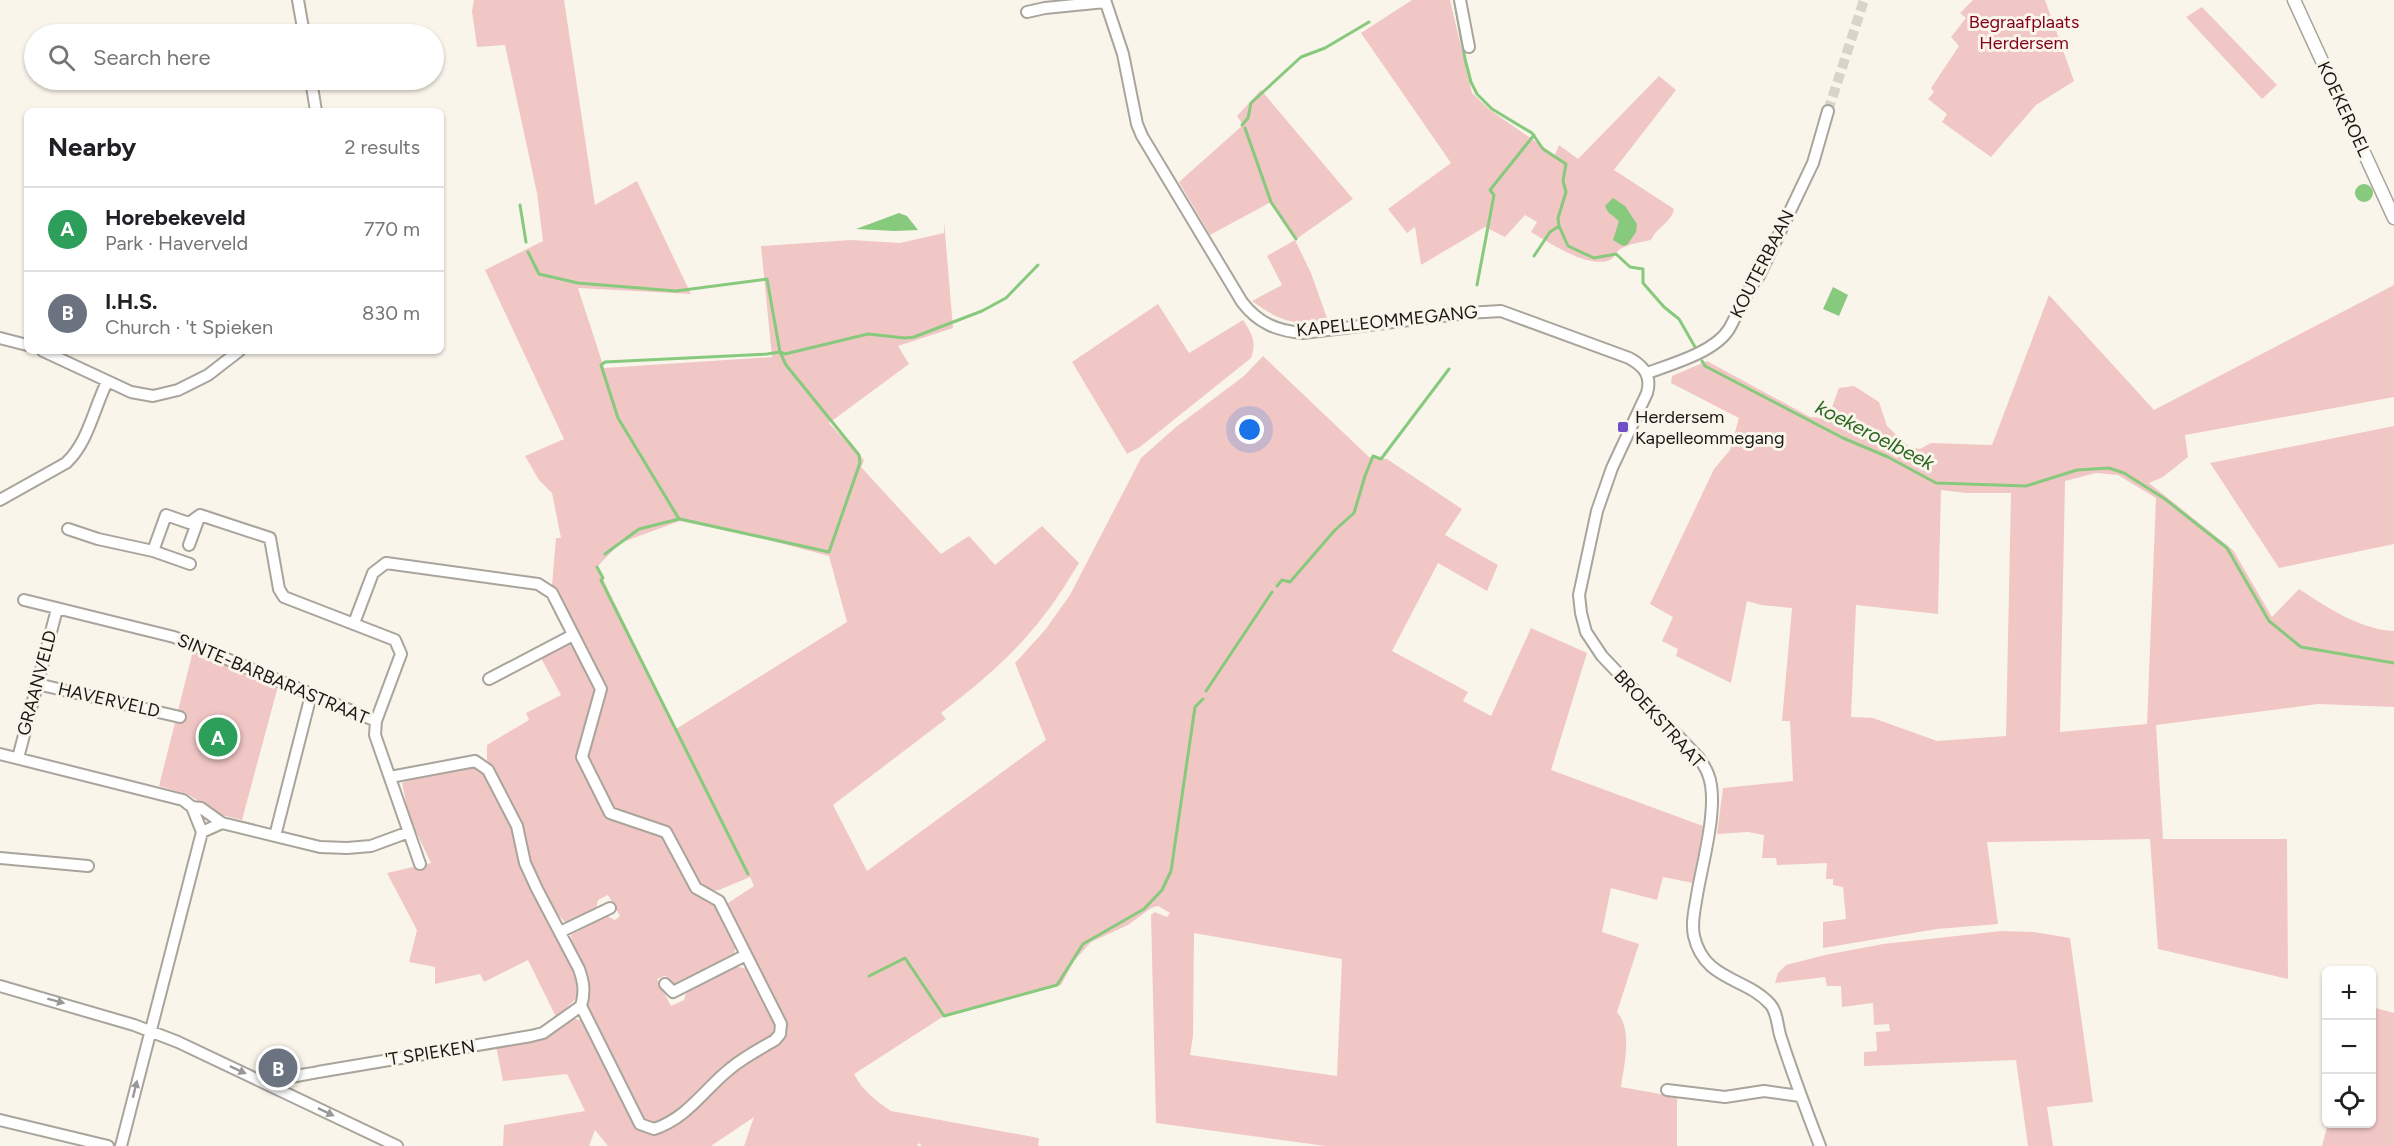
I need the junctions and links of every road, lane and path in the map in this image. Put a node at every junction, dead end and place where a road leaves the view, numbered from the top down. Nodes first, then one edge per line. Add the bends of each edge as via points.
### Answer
1 (298, 0) edge
2 (1460, 0) edge
3 (2294, 0) edge
4 (1105, 1) edge
5 (1027, 12) dead end
6 (302, 24) edge
7 (1469, 46) dead end
8 (313, 90) edge
9 (316, 108) edge
10 (1828, 111) tunnel mouth
11 (2394, 218) edge
12 (0, 338) edge
13 (24, 344) edge
14 (50, 354) edge
15 (235, 354) edge
16 (1647, 373) junction
17 (107, 382) junction
18 (0, 500) edge
19 (200, 515) junction
20 (68, 529) dead end
21 (189, 545) dead end
22 (153, 551) junction
23 (190, 564) dead end
24 (24, 600) dead end
25 (57, 609) junction
26 (354, 622) junction
27 (573, 635) junction
28 (489, 679) dead end
29 (37, 684) junction
30 (311, 695) junction
31 (180, 717) dead end
32 (376, 721) junction
33 (0, 754) edge
34 (18, 758) junction
35 (390, 777) junction
36 (192, 807) junction
37 (222, 823) junction
38 (202, 832) junction
39 (408, 832) junction
40 (275, 836) junction
41 (0, 858) edge
42 (420, 864) dead end
43 (88, 866) dead end
44 (610, 908) dead end
45 (560, 932) junction
46 (746, 955) junction
47 (665, 984) dead end
48 (0, 986) edge
49 (581, 1006) junction
50 (151, 1031) junction
51 (273, 1086) junction
52 (1667, 1090) dead end
53 (1800, 1096) junction
54 (0, 1120) edge
55 (108, 1146) edge
56 (121, 1146) edge
57 (397, 1146) edge
58 (1820, 1146) edge

1 - 6 street
2 - 7 street
3 - 11 street, KOEKEROEL
4 - 5 street
4 - 16 street, KAPELLEOMMEGANG via 1123,54 1142,136 1242,302 1258,319 1277,329 1303,333 1501,311 1629,358
8 - 9 street
10 - 16 street, KOUTERBAAN via 1813,164 1728,331 1712,347
12 - 13 street
14 - 17 street
15 - 17 street via 208,375 178,390 153,396
16 - 53 street, BROEKSTRAAT via 1647,393 1597,511 1579,595 1581,613 1586,632 1602,656 1699,758 1708,773 1713,802 1694,934 1699,951 1712,967 1758,994 1774,1010
17 - 18 street via 74,456
19 - 21 street
19 - 22 street via 189,523 166,515
19 - 26 street via 270,538 279,590 284,597
20 - 22 street
22 - 23 street
24 - 25 street, SINTE-BARBARASTRAAT
25 - 29 street, GRAANVELD
25 - 30 street, SINTE-BARBARASTRAAT via 174,637
26 - 27 street via 373,573 386,563 538,584 552,593
26 - 32 street via 395,640 401,654
27 - 28 street
27 - 46 street via 601,689 582,757 610,813 666,832 696,888 719,902
29 - 31 street, HAVERVELD
29 - 34 street, GRAANVELD
30 - 32 street, SINTE-BARBARASTRAAT
30 - 40 street
32 - 35 street, SINTE-BARBARASTRAAT via 375,735
33 - 34 street
34 - 36 street via 170,795
35 - 39 street, SINTE-BARBARASTRAAT
35 - 45 street via 475,761 482,764 517,826 525,863
36 - 37 street via 201,808
36 - 38 street
37 - 38 street
37 - 40 street
38 - 50 street
39 - 40 street via 371,846 347,848 320,847
39 - 42 street, SINTE-BARBARASTRAAT
41 - 43 street
44 - 45 street
45 - 49 street via 584,982
46 - 47 street via 673,993
46 - 49 street via 781,1024 780,1034 729,1069 689,1110 654,1129 636,1119
48 -> 50 street
49 - 51 street, 'T SPIEKEN via 543,1033 318,1072
50 -> 51 street
56 -> 50 street
51 -> 57 street
52 - 53 street via 1725,1097 1764,1091
53 - 58 street, BROEKSTRAAT
54 - 55 street

